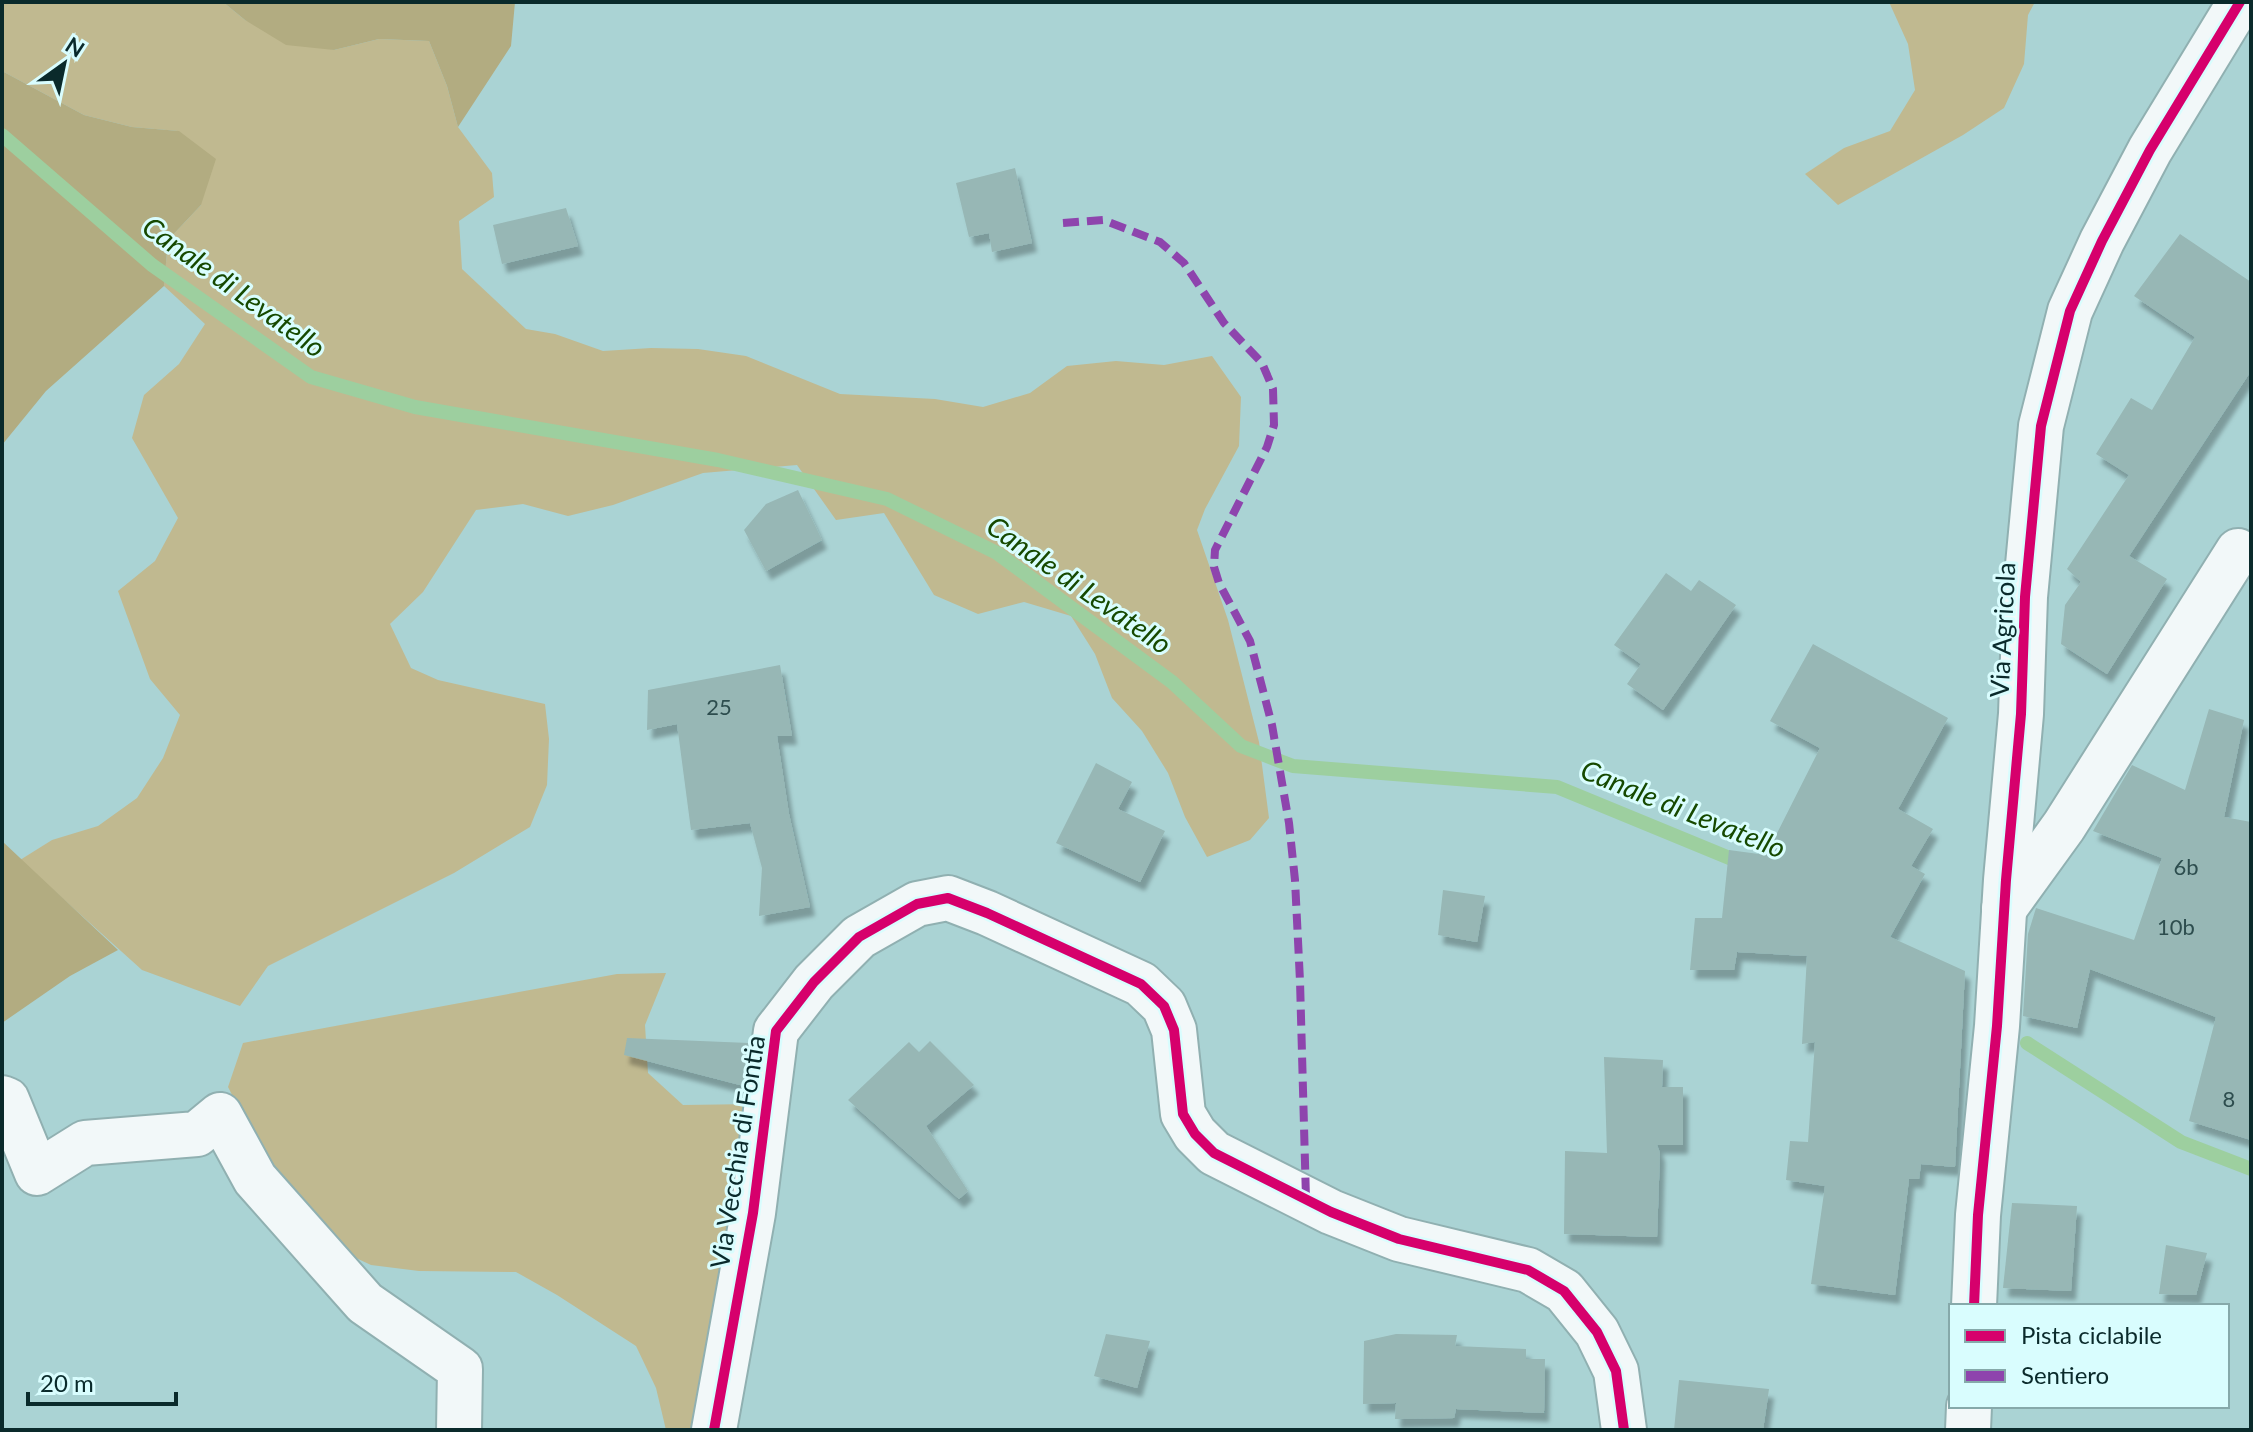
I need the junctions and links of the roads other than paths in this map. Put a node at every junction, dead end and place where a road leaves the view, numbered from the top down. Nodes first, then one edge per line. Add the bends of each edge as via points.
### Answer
1 (2240, 2) edge
2 (2238, 551) dead end
3 (2004, 909) junction
4 (2, 1098) edge
5 (1974, 1304) edge
6 (1969, 1408) edge
7 (459, 1430) edge
8 (714, 1430) edge
9 (1624, 1430) edge
10 (1968, 1430) edge

1 - 3 street, Via Agricola via 2150,150 2070,311 2041,426
2 - 3 street via 2080,801
3 - 5 street, Via Agricola
4 - 7 street via 37,1173 85,1143 197,1134 220,1115 255,1179 365,1303 460,1369
6 - 10 street
8 - 9 street, Via Vecchia di Fontia via 753,1213 776,1031 859,937 917,904 948,898 1153,994 1174,1030 1183,1114 1214,1153 1331,1212 1399,1239 1528,1270 1564,1291 1597,1332 1616,1371

